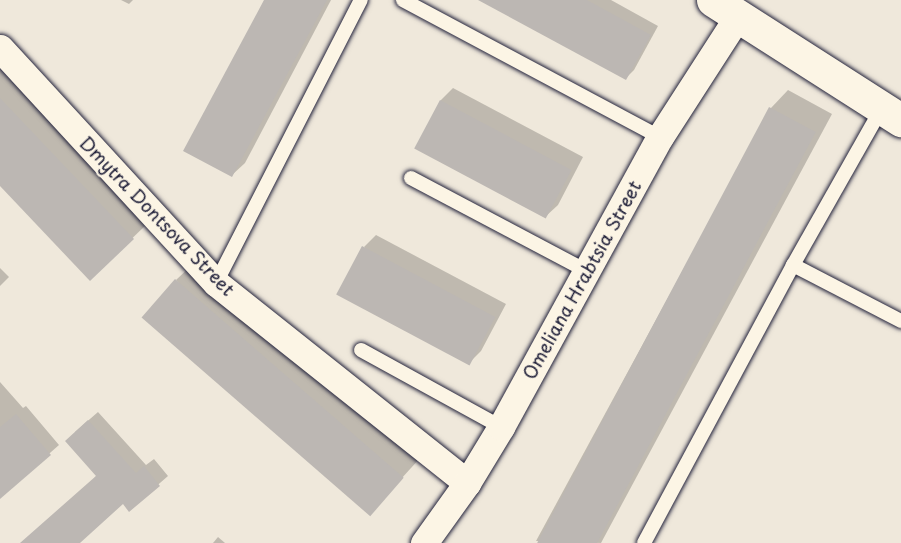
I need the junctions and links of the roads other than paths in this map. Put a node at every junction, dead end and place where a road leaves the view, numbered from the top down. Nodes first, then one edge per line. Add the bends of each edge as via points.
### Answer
1 (361, 0) edge
2 (404, 0) edge
3 (726, 8) edge
4 (0, 48) edge
5 (892, 114) edge
6 (660, 137) junction
7 (411, 178) dead end
8 (793, 265) junction
9 (587, 272) junction
10 (216, 283) junction
11 (901, 321) edge
12 (361, 350) dead end
13 (501, 427) junction
14 (466, 483) junction
15 (424, 543) edge
16 (644, 543) edge

1 - 10 lane
2 - 6 lane
3 - 5 street
3 - 6 street, Omeliana Hrabtsia Street
4 - 10 street, Dmytra Dontsova Street
5 - 8 lane
6 - 9 street, Omeliana Hrabtsia Street
7 - 9 lane
8 - 11 lane
8 - 16 lane
9 - 13 street, Omeliana Hrabtsia Street
10 - 14 street, Dmytra Dontsova Street
12 - 13 lane
13 - 14 street, Omeliana Hrabtsia Street
14 - 15 street, Omeliana Hrabtsia Street

